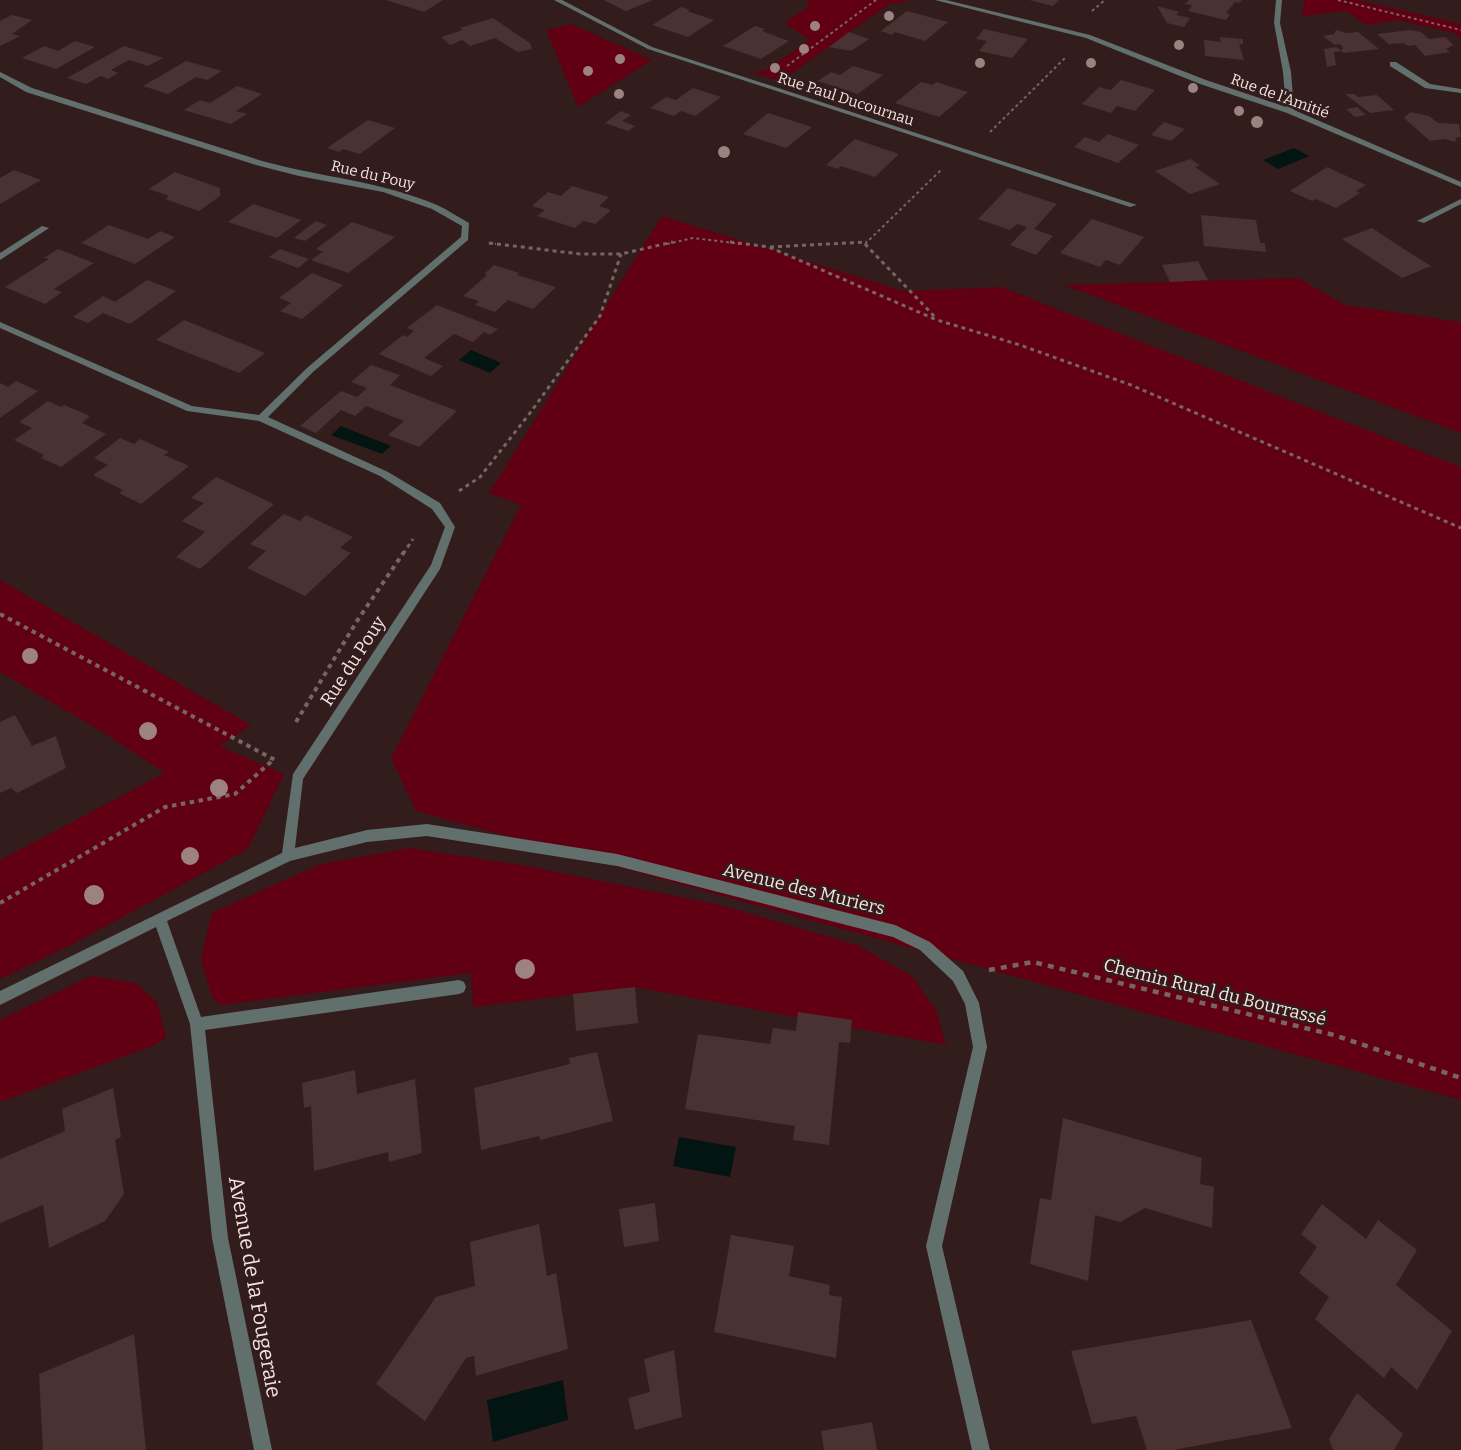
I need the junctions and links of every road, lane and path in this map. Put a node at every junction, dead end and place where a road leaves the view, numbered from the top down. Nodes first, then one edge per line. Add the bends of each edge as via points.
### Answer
1 (557, 0) edge
2 (876, 0) edge
3 (938, 0) edge
4 (1105, 0) edge
5 (1279, 0) edge
6 (1338, 0) edge
7 (964, 3) edge
8 (1461, 30) edge
9 (1088, 36) junction
10 (1393, 64) dead end
11 (0, 74) edge
12 (760, 85) junction
13 (1461, 91) edge
14 (1290, 111) junction
15 (969, 153) junction
16 (1461, 185) edge
17 (1461, 201) edge
18 (1133, 205) dead end
19 (1421, 221) dead end
20 (45, 228) dead end
21 (465, 238) junction
22 (865, 244) junction
23 (769, 247) junction
24 (621, 254) junction
25 (0, 257) edge
26 (937, 320) junction
27 (0, 325) edge
28 (261, 418) junction
29 (436, 506) junction
30 (1461, 528) edge
31 (0, 614) edge
32 (291, 729) dead end
33 (279, 749) dead end
34 (273, 759) junction
35 (288, 856) junction
36 (0, 903) edge
37 (160, 920) junction
38 (958, 976) junction
39 (459, 987) dead end
40 (0, 998) edge
41 (197, 1024) junction
42 (1461, 1078) edge
43 (263, 1450) edge
44 (981, 1450) edge

1 - 12 street, Rue Paul Ducournau via 650,48
2 - 12 path
3 - 7 street, Rue de l'Amitié
4 - 9 path via 1079,21
5 - 14 street via 1276,23 1287,72
6 - 8 path
7 - 9 street, Rue de l'Amitié
9 - 14 street, Rue de l'Amitié via 1203,82
9 - 15 path
10 - 13 street via 1428,86
11 - 21 street, Rue du Pouy via 29,90 259,163 385,190 435,207 466,225
12 - 15 street, Rue Paul Ducournau
14 - 16 street, Rue de l'Amitié
15 - 18 street, Rue Paul Ducournau
15 - 22 path via 947,165
17 - 19 street
20 - 25 street
21 - 24 path via 580,254
21 - 28 street via 310,370
22 - 23 path
22 - 26 path
23 - 24 path via 693,238
23 - 26 path
24 - 29 path via 600,316 530,413 480,477
26 - 30 path via 1131,385
27 - 28 street via 190,409
28 - 29 street via 384,474
29 - 32 path via 357,621
29 - 35 street, Rue du Pouy via 450,527 436,566 297,778
31 - 34 path
33 - 34 path
34 - 36 path via 235,794 165,807
35 - 37 street, Avenue des Muriers
35 - 38 street, Avenue des Muriers via 367,836 427,830 617,860 895,931 925,946
37 - 40 street, Avenue des Muriers
37 - 41 street, Avenue de la Fougeraie
38 - 42 path, Chemin Rural du Bourrassé via 1033,962 1334,1035
38 - 44 street, Avenue des Muriers via 972,1003 980,1047 934,1246
39 - 41 street
41 - 43 street, Avenue de la Fougeraie via 220,1238

